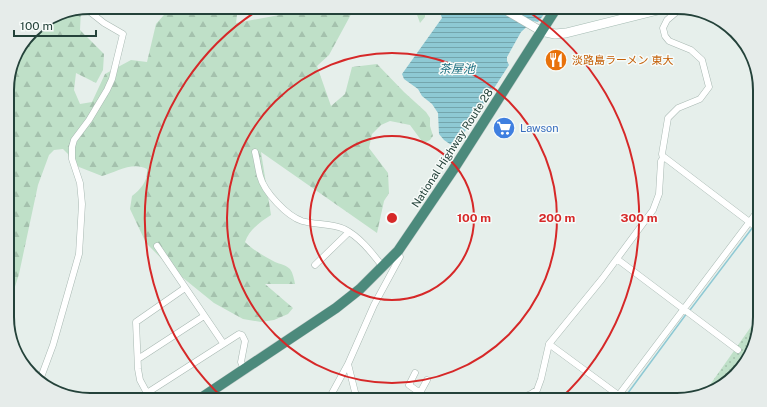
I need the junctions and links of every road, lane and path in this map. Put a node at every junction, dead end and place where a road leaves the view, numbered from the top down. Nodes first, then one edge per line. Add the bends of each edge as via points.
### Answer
1 (92, 14) edge
2 (513, 14) edge
3 (552, 14) edge
4 (642, 14) edge
5 (674, 14) edge
6 (541, 31) junction
7 (255, 152) dead end
8 (663, 159) junction
9 (753, 218) edge
10 (750, 223) junction
11 (753, 225) edge
12 (349, 232) junction
13 (157, 246) dead end
14 (398, 251) junction
15 (617, 259) junction
16 (315, 264) dead end
17 (383, 267) junction
18 (185, 288) junction
19 (684, 309) junction
20 (204, 316) junction
21 (223, 343) junction
22 (549, 344) junction
23 (738, 350) dead end
24 (138, 359) junction
25 (348, 364) junction
26 (244, 369) junction
27 (415, 373) dead end
28 (42, 375) edge
29 (428, 380) dead end
30 (208, 393) edge
31 (332, 393) edge
32 (355, 393) edge
33 (420, 393) joint
34 (532, 393) edge
35 (613, 393) edge
36 (624, 393) edge

1 - 28 street via 123,34 112,79 72,147 72,159 80,183 82,204 79,254
2 - 6 street
3 - 6 highway, National Highway Route 28
4 - 6 main road via 566,33
5 - 8 street via 663,28 665,36 669,41 691,50 702,60 709,87 700,99 678,108 668,118
6 - 14 highway, National Highway Route 28
7 - 12 street via 260,177 275,203 302,221 343,228
8 - 10 street via 664,157
8 - 15 street via 659,194 652,210
9 - 10 street
10 - 11 street
10 - 19 street
12 - 16 street
12 - 17 street
13 - 18 street
14 - 17 highway, National Highway Route 28
14 - 25 street via 400,257 374,305
15 - 19 street
15 - 22 street
17 - 26 highway, National Highway Route 28 via 336,308
18 - 20 street
18 - 24 street via 136,322
19 - 23 street
19 - 36 street
20 - 21 street
20 - 24 street
21 - 24 street via 147,393 140,380
21 - 26 street via 239,334 242,335 246,341 241,362
22 - 34 street via 541,379 537,390
22 - 35 street
25 - 31 street
25 - 32 street
26 - 30 highway, National Highway Route 28
27 - 33 street via 409,385
29 - 33 street

